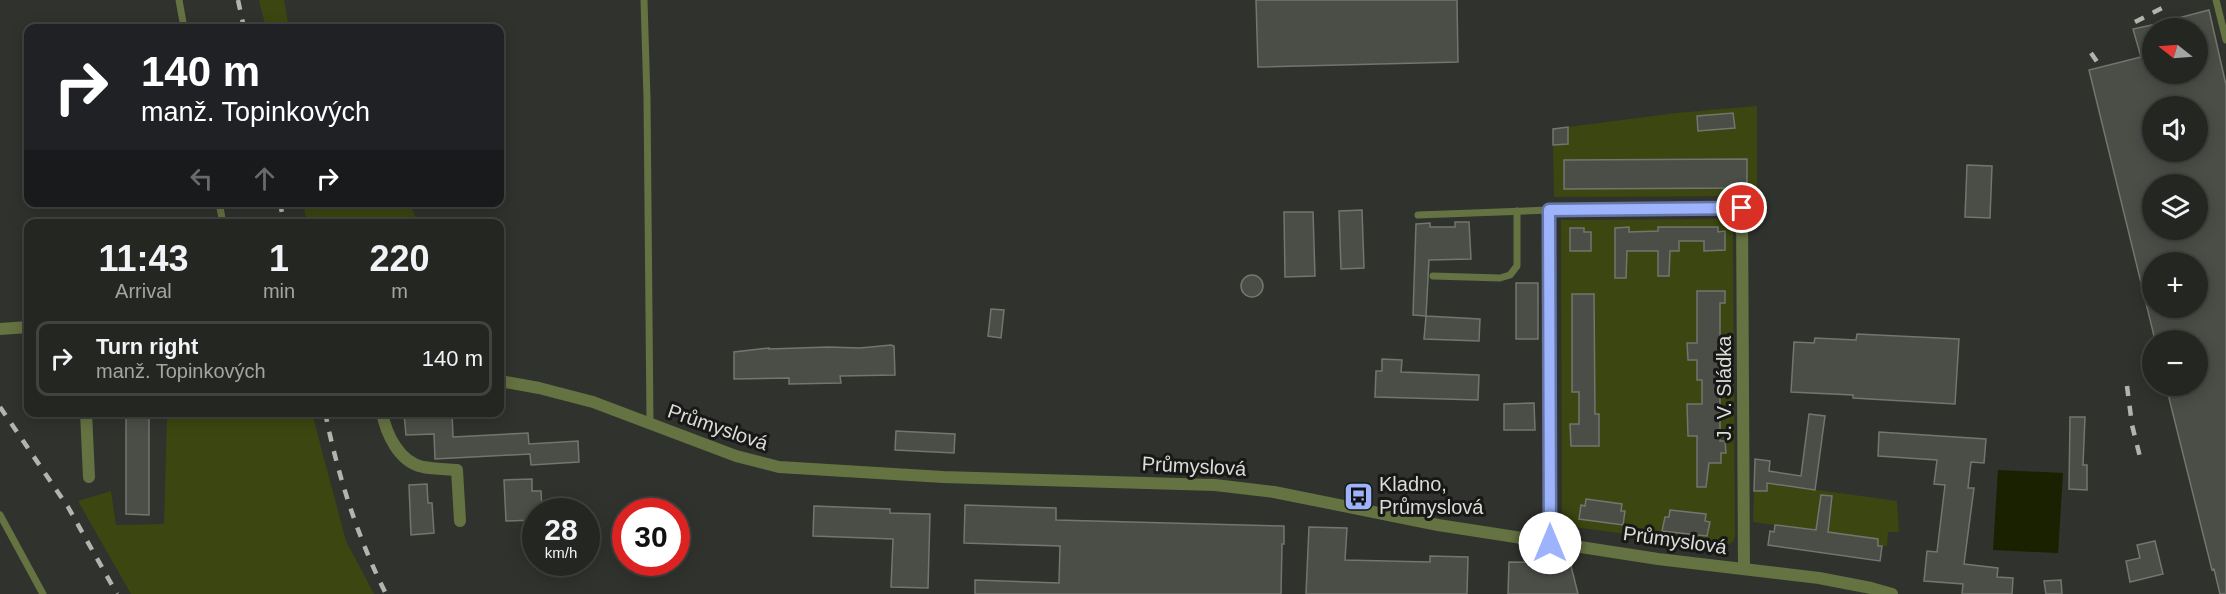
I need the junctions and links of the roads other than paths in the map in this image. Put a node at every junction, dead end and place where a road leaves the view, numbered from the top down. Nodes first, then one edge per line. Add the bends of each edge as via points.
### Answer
1 (179, 0) edge
2 (644, 0) edge
3 (2216, 0) edge
4 (183, 24) edge
5 (2226, 40) edge
6 (1549, 210) junction
7 (1517, 211) junction
8 (1418, 215) dead end
9 (1433, 276) dead end
10 (24, 327) edge
11 (0, 329) edge
12 (504, 382) edge
13 (86, 417) edge
14 (383, 417) edge
15 (650, 423) junction
16 (89, 477) dead end
17 (0, 515) edge
18 (460, 521) dead end
19 (1550, 543) junction
20 (1744, 569) junction
21 (43, 594) edge
22 (1892, 594) edge

1 - 4 lane
2 - 15 lane
3 - 5 lane
6 - 7 lane
6 - 19 street
6 - 20 street, J. V. Sládka via 1742,208
7 - 8 lane
7 - 9 lane via 1517,266 1510,275
10 - 11 street
12 - 15 street, Průmyslová via 572,396
13 - 16 street
14 - 18 street via 385,429 402,457 421,467 457,470
15 - 19 street, Průmyslová via 743,459 778,467 1252,488
17 - 21 lane
19 - 20 street, Průmyslová
20 - 22 street, Průmyslová via 1819,578

